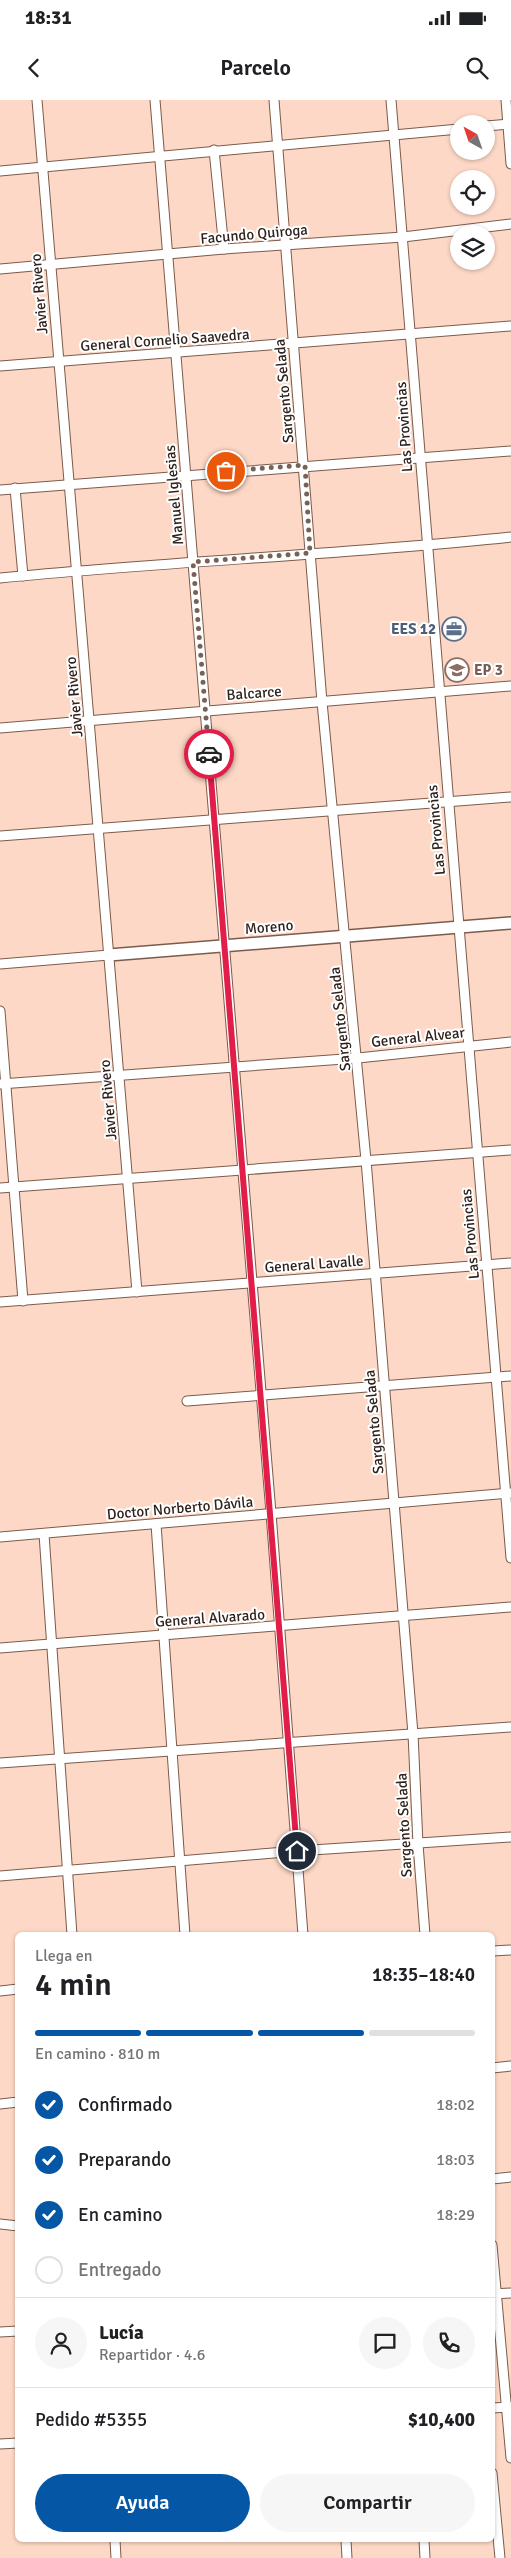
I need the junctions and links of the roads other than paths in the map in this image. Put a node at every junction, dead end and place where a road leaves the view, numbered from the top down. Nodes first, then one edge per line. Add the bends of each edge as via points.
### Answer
1 (37, 100) edge
2 (156, 100) edge
3 (274, 100) edge
4 (390, 100) edge
5 (506, 100) edge
6 (509, 124) edge
7 (495, 125) edge
8 (450, 130) edge
9 (394, 136) junction
10 (277, 146) junction
11 (214, 150) junction
12 (160, 155) junction
13 (511, 164) edge
14 (41, 168) junction
15 (0, 171) edge
16 (511, 224) edge
17 (403, 237) junction
18 (286, 245) junction
19 (224, 249) junction
20 (167, 256) junction
21 (51, 266) junction
22 (0, 269) edge
23 (511, 326) edge
24 (411, 334) junction
25 (293, 344) junction
26 (175, 352) junction
27 (60, 361) junction
28 (0, 366) edge
29 (511, 451) edge
30 (420, 457) junction
31 (305, 465) junction
32 (186, 474) junction
33 (70, 484) junction
34 (15, 488) junction
35 (0, 490) edge
36 (511, 537) edge
37 (428, 546) junction
38 (310, 553) junction
39 (193, 562) junction
40 (77, 570) junction
41 (23, 576) junction
42 (0, 578) edge
43 (511, 686) edge
44 (438, 692) junction
45 (322, 702) junction
46 (206, 711) junction
47 (90, 720) junction
48 (0, 728) edge
49 (511, 797) edge
50 (447, 802) junction
51 (332, 811) junction
52 (214, 820) junction
53 (99, 829) junction
54 (0, 836) edge
55 (511, 923) edge
56 (458, 927) junction
57 (345, 935) junction
58 (225, 946) junction
59 (109, 955) junction
60 (0, 964) edge
61 (0, 1011) edge
62 (511, 1042) edge
63 (468, 1045) junction
64 (358, 1058) junction
65 (235, 1067) junction
66 (120, 1076) junction
67 (3, 1084) edge
68 (511, 1150) edge
69 (477, 1152) junction
70 (366, 1160) junction
71 (243, 1170) junction
72 (128, 1178) junction
73 (14, 1187) junction
74 (0, 1188) edge
75 (511, 1263) edge
76 (486, 1264) junction
77 (376, 1273) junction
78 (252, 1283) junction
79 (137, 1292) junction
80 (23, 1301) junction
81 (0, 1302) edge
82 (511, 1376) edge
83 (496, 1377) junction
84 (385, 1386) junction
85 (262, 1396) junction
86 (187, 1401) dead end
87 (508, 1493) edge
88 (394, 1502) junction
89 (271, 1513) junction
90 (156, 1524) junction
91 (44, 1534) junction
92 (0, 1537) edge
93 (511, 1558) edge
94 (511, 1607) edge
95 (403, 1616) junction
96 (279, 1627) junction
97 (164, 1635) junction
98 (52, 1644) junction
99 (0, 1648) edge
100 (511, 1727) edge
101 (413, 1734) junction
102 (290, 1742) junction
103 (172, 1749) junction
104 (60, 1758) junction
105 (0, 1763) edge
106 (511, 1837) edge
107 (418, 1844) junction
108 (297, 1851) junction
109 (180, 1862) junction
110 (67, 1871) junction
111 (0, 1876) edge
112 (72, 1932) edge
113 (185, 1932) edge
114 (303, 1932) edge
115 (425, 1932) edge
116 (511, 1950) edge
117 (495, 1951) edge
118 (15, 1989) edge
119 (0, 1990) edge
120 (511, 2066) edge
121 (495, 2068) edge
122 (15, 2102) edge
123 (0, 2104) edge
124 (511, 2177) edge
125 (495, 2178) edge
126 (0, 2224) edge
127 (15, 2226) edge
128 (511, 2293) edge
129 (495, 2294) edge
130 (495, 2302) edge
131 (15, 2331) edge
132 (0, 2332) edge
133 (509, 2407) edge
134 (495, 2408) edge
135 (15, 2443) edge
136 (0, 2444) edge
137 (511, 2458) edge
138 (495, 2505) edge
139 (115, 2542) edge
140 (346, 2542) edge
141 (424, 2542) edge
142 (116, 2558) edge
143 (348, 2558) edge
144 (425, 2558) edge
145 (500, 2558) edge

1 - 14 street, Javier Rivero
2 - 12 street, Manuel Iglesias
3 - 10 street, Sargento Selada
4 - 9 street, Las Provincias
5 - 6 street
6 - 7 street
6 - 13 street
8 - 9 street
9 - 10 street
9 - 17 street, Las Provincias
10 - 11 street
10 - 18 street, Sargento Selada
11 - 12 street
11 - 19 street
12 - 14 street
12 - 20 street, Manuel Iglesias
14 - 15 street
14 - 21 street, Javier Rivero
16 - 17 street, Facundo Quiroga
17 - 18 street, Facundo Quiroga
17 - 24 street, Las Provincias
18 - 19 street, Facundo Quiroga
18 - 25 street, Sargento Selada
19 - 20 street, Facundo Quiroga
20 - 21 street, Facundo Quiroga
20 - 26 street, Manuel Iglesias
21 - 22 street, Facundo Quiroga
21 - 27 street, Javier Rivero
23 - 24 street, General Cornelio Saavedra
24 - 25 street, General Cornelio Saavedra
24 - 30 street, Las Provincias
25 - 26 street, General Cornelio Saavedra
25 - 31 street, Sargento Selada
26 - 27 street, General Cornelio Saavedra
26 - 32 street, Manuel Iglesias
27 - 28 street, General Cornelio Saavedra
27 - 33 street, Javier Rivero
29 - 30 street
30 - 31 street
30 - 37 street, Las Provincias
31 - 32 street
31 - 38 street, Sargento Selada
32 - 33 street
32 - 39 street, Manuel Iglesias
33 - 34 street
33 - 40 street, Javier Rivero
34 - 35 street
34 - 41 street
36 - 37 street
37 - 38 street
37 - 44 street, Las Provincias
38 - 39 street
38 - 45 street, Sargento Selada
39 - 40 street
39 - 46 street, Manuel Iglesias
40 - 41 street
40 - 47 street, Javier Rivero
41 - 42 street
43 - 44 street, Balcarce
44 - 45 street, Balcarce
44 - 50 street, Las Provincias
45 - 46 street, Balcarce
45 - 51 street, Sargento Selada
46 - 47 street, Balcarce
46 - 52 street, Manuel Iglesias
47 - 48 street, Balcarce
47 - 53 street, Javier Rivero
49 - 50 street
50 - 51 street
50 - 56 street, Las Provincias
51 - 52 street
51 - 57 street, Sargento Selada
52 - 53 street
52 - 58 street, Manuel Iglesias
53 - 54 street
53 - 59 street, Javier Rivero
55 - 56 street, Moreno
56 - 57 street, Moreno
56 - 63 street, Las Provincias
57 - 58 street, Moreno
57 - 64 street, Sargento Selada
58 - 59 street, Moreno
58 - 65 street, Manuel Iglesias
59 - 60 street, Moreno
59 - 66 street, Javier Rivero
61 - 67 street
62 - 63 street, General Alvear
63 - 64 street, General Alvear
63 - 69 street, Las Provincias
64 - 65 street, General Alvear
64 - 70 street, Sargento Selada
65 - 66 street, General Alvear
65 - 71 street, Manuel Iglesias
66 - 67 street, General Alvear
66 - 72 street, Javier Rivero
67 - 73 street
68 - 69 street
69 - 70 street
69 - 76 street, Las Provincias
70 - 71 street
70 - 77 street, Sargento Selada
71 - 72 street
71 - 78 street, Manuel Iglesias
72 - 73 street
72 - 79 street, Javier Rivero
73 - 74 street
73 - 80 street
75 - 76 street, General Lavalle
76 - 77 street, General Lavalle
76 - 83 street, Las Provincias
77 - 78 street, General Lavalle
77 - 84 street, Sargento Selada
78 - 79 street, General Lavalle
78 - 85 street, Manuel Iglesias
79 - 80 street, General Lavalle
80 - 81 street, General Lavalle
82 - 83 street
83 - 84 street
83 - 87 street, Las Provincias
84 - 85 street
84 - 88 street, Sargento Selada
85 - 86 street
85 - 89 street, Manuel Iglesias
87 - 88 street, Doctor Norberto Dávila
87 - 93 street, Las Provincias
88 - 89 street, Doctor Norberto Dávila
88 - 95 street, Sargento Selada
89 - 90 street, Doctor Norberto Dávila
89 - 96 street, Manuel Iglesias
90 - 91 street, Doctor Norberto Dávila
90 - 97 street
91 - 92 street, Doctor Norberto Dávila
91 - 98 street
94 - 95 street, General Alvarado
95 - 96 street, General Alvarado
95 - 101 street, Sargento Selada
96 - 97 street, General Alvarado
96 - 102 street, Manuel Iglesias
97 - 98 street, General Alvarado
97 - 103 street
98 - 99 street, General Alvarado
98 - 104 street
100 - 101 street
101 - 102 street
101 - 107 street, Sargento Selada
102 - 103 street
102 - 108 street, Manuel Iglesias
103 - 104 street
103 - 109 street
104 - 105 street
104 - 110 street
106 - 107 street
107 - 108 street
107 - 115 street, Sargento Selada
108 - 109 street
108 - 114 street, Manuel Iglesias
109 - 110 street
109 - 113 street
110 - 111 street
110 - 112 street
116 - 117 street
118 - 119 street
120 - 121 street
122 - 123 street
124 - 125 street
126 - 127 street
128 - 129 street
130 - 133 street
131 - 132 street
133 - 134 street
133 - 137 street
135 - 136 street
138 - 145 street
139 - 142 street
140 - 143 street
141 - 144 street

